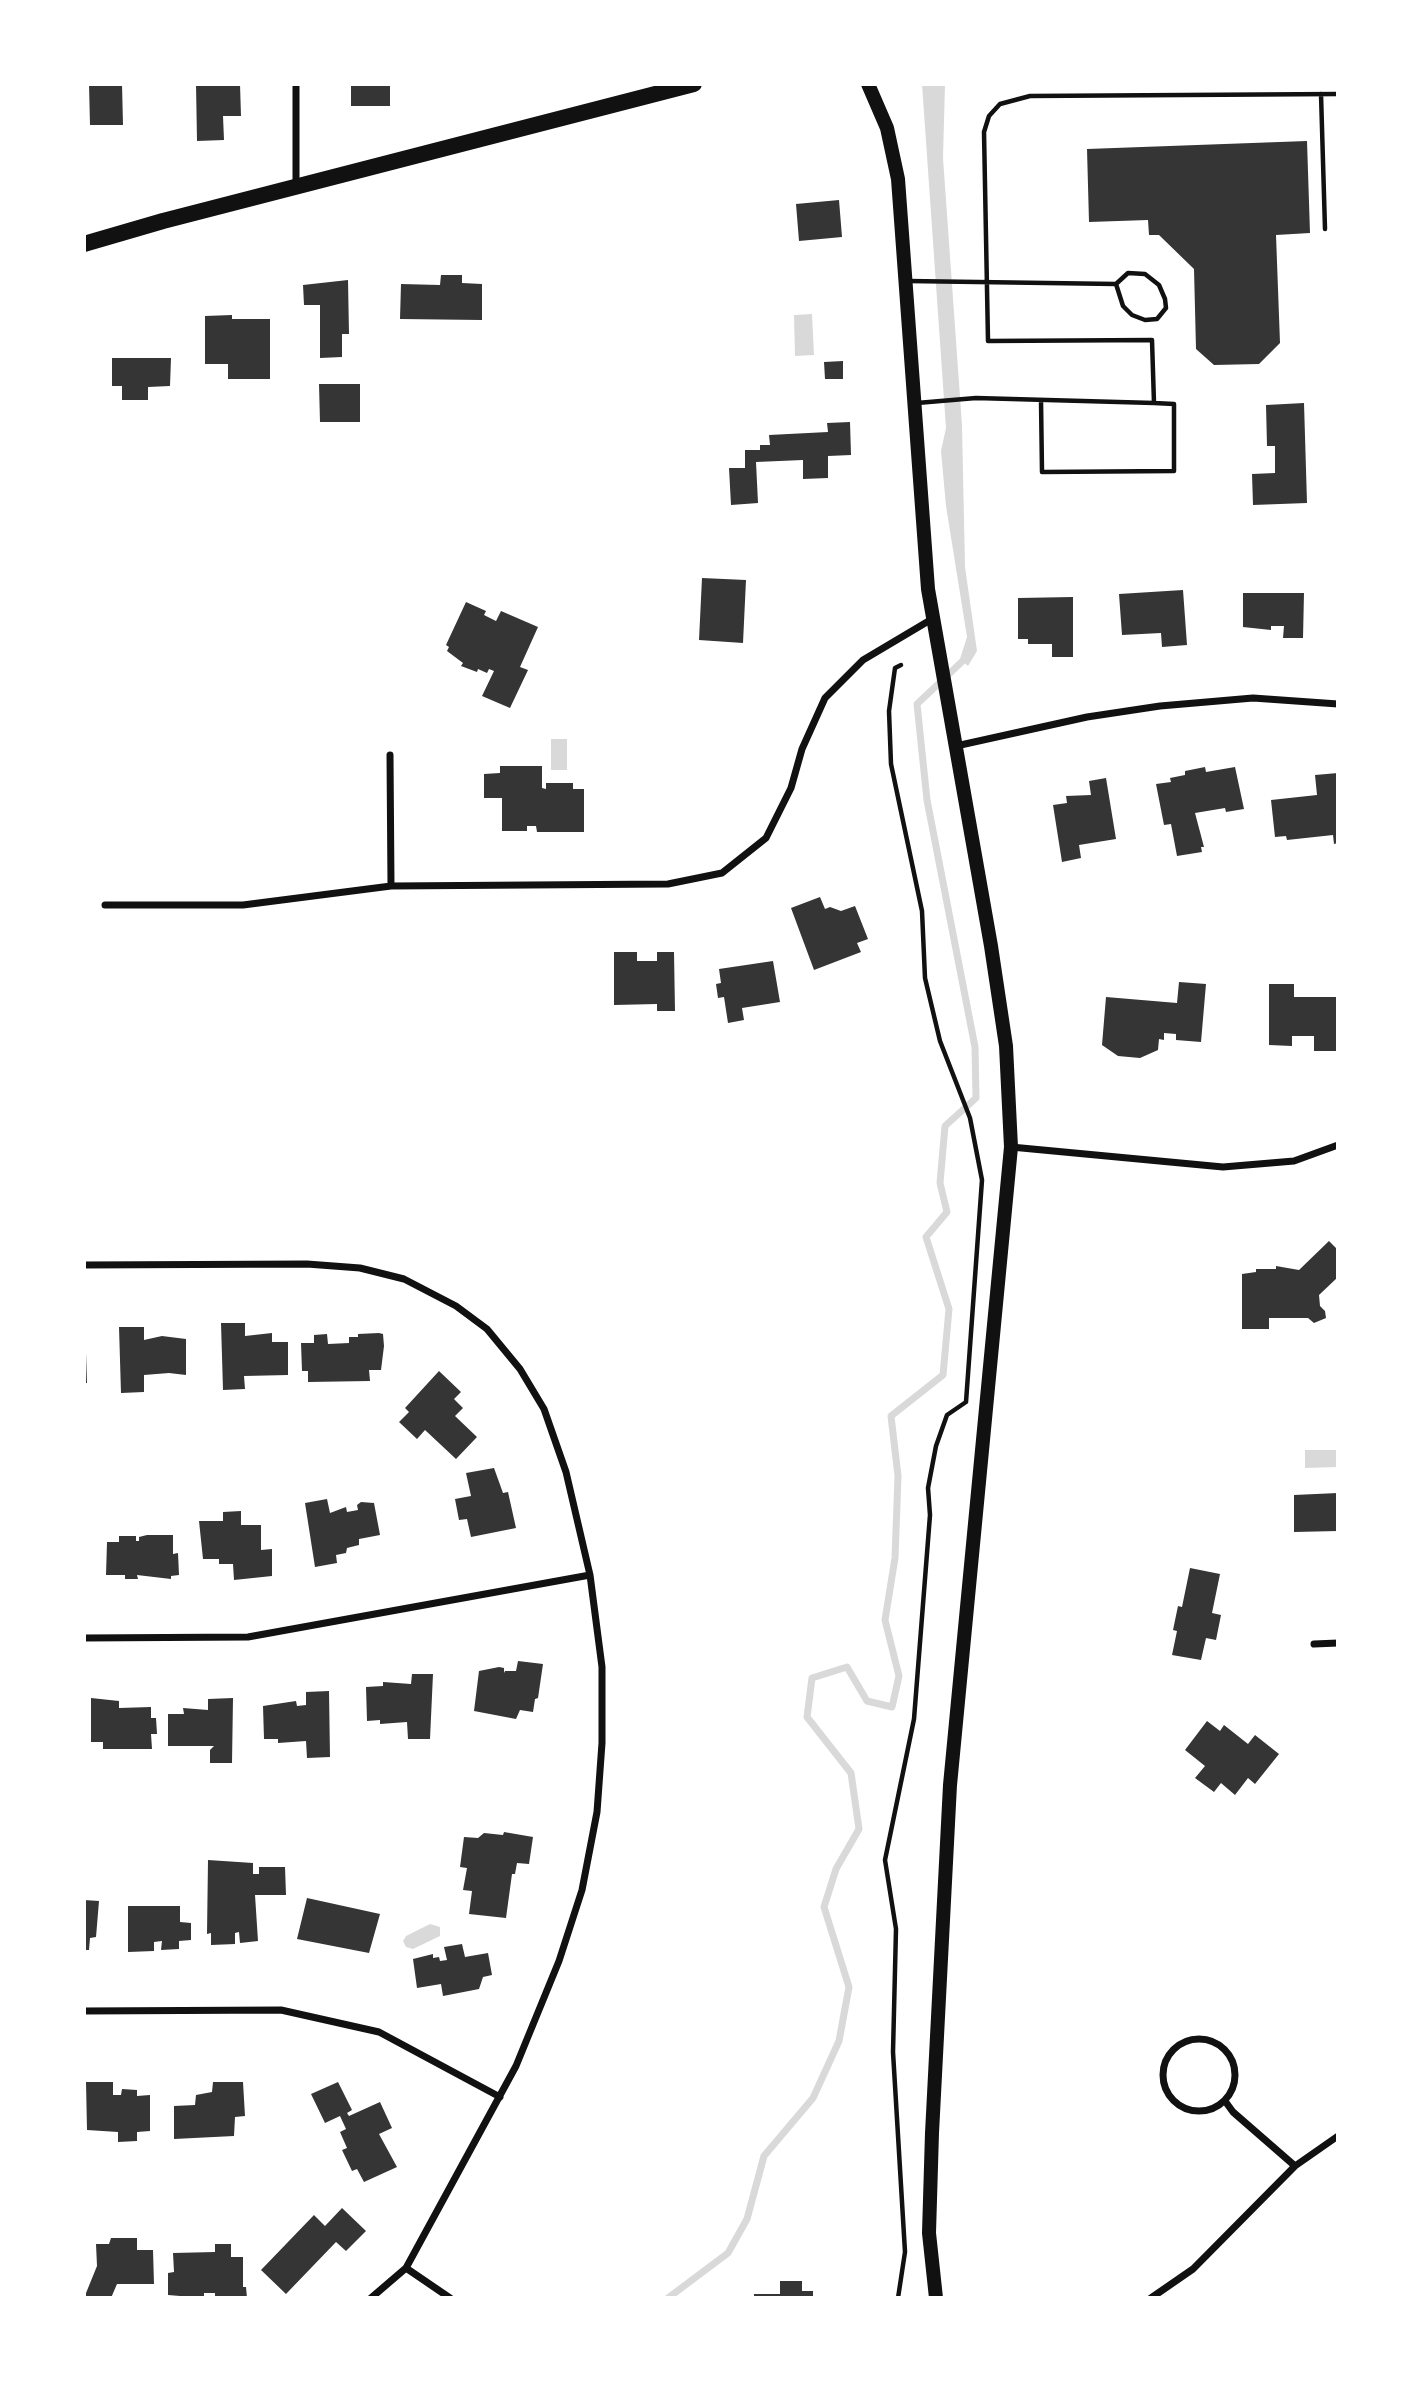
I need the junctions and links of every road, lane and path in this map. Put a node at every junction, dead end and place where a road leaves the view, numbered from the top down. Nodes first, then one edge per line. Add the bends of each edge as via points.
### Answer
1 (296, 84) edge
2 (694, 84) edge
3 (868, 84) edge
4 (1321, 94) junction
5 (1338, 94) edge
6 (296, 187) junction
7 (1325, 229) dead end
8 (84, 244) edge
9 (905, 281) junction
10 (988, 282) junction
11 (1116, 284) junction
12 (1041, 400) junction
13 (1154, 403) junction
14 (913, 404) junction
15 (932, 619) junction
16 (901, 665) dead end
17 (1338, 704) edge
18 (956, 746) junction
19 (390, 755) dead end
20 (391, 886) junction
21 (105, 905) dead end
22 (1338, 1145) edge
23 (1011, 1147) junction
24 (84, 1265) edge
25 (590, 1575) junction
26 (84, 1638) edge
27 (1338, 1643) edge
28 (1314, 1644) dead end
29 (84, 2011) edge
30 (500, 2097) junction
31 (1225, 2101) junction
32 (1338, 2136) edge
33 (1296, 2166) junction
34 (406, 2268) junction
35 (1157, 2296) edge
36 (371, 2298) edge
37 (450, 2298) edge
38 (898, 2298) edge
39 (936, 2298) edge

1 - 6 street
2 - 6 highway
3 - 9 main road via 887,128 898,179
4 - 5 lane
4 - 7 lane
4 - 10 lane via 1030,96 1000,104 989,116 984,132
6 - 8 highway
9 - 10 lane
9 - 14 main road
10 - 11 lane
10 - 13 lane via 989,341 1152,340
11 - 11 lane via 1128,273 1145,274 1158,285 1166,308 1157,319 1132,315 1123,306
12 - 13 lane
12 - 13 lane via 1042,472 1174,471 1174,404
12 - 14 lane via 976,398
14 - 15 main road
15 - 18 main road
15 - 20 street via 863,660 825,698 791,788 766,838 722,873 668,884
16 - 38 path via 895,668 889,711 891,764 922,911 925,978 940,1041 970,1118 982,1180 966,1402 947,1415 928,1488 930,1515 914,1719 885,1860 896,1929 893,2052 905,2252
17 - 18 street via 1253,698 1160,706
18 - 23 main road via 1006,1046
19 - 20 street
20 - 21 street via 243,905
22 - 23 street via 1294,1161 1223,1167
23 - 39 main road via 948,1810 929,2233
24 - 25 street via 360,1268 404,1279 456,1306 487,1329 544,1409 566,1472
25 - 26 street via 248,1637
25 - 30 street via 602,1667 597,1812 582,1890 559,1961
27 - 28 street
29 - 30 street via 281,2010 379,2032
30 - 34 street
31 - 31 street via 1206,2111 1186,2109 1172,2099 1163,2072 1177,2046 1206,2039 1231,2056 1236,2076
31 - 33 street
32 - 33 street
33 - 35 street via 1193,2269
34 - 36 street
34 - 37 street

